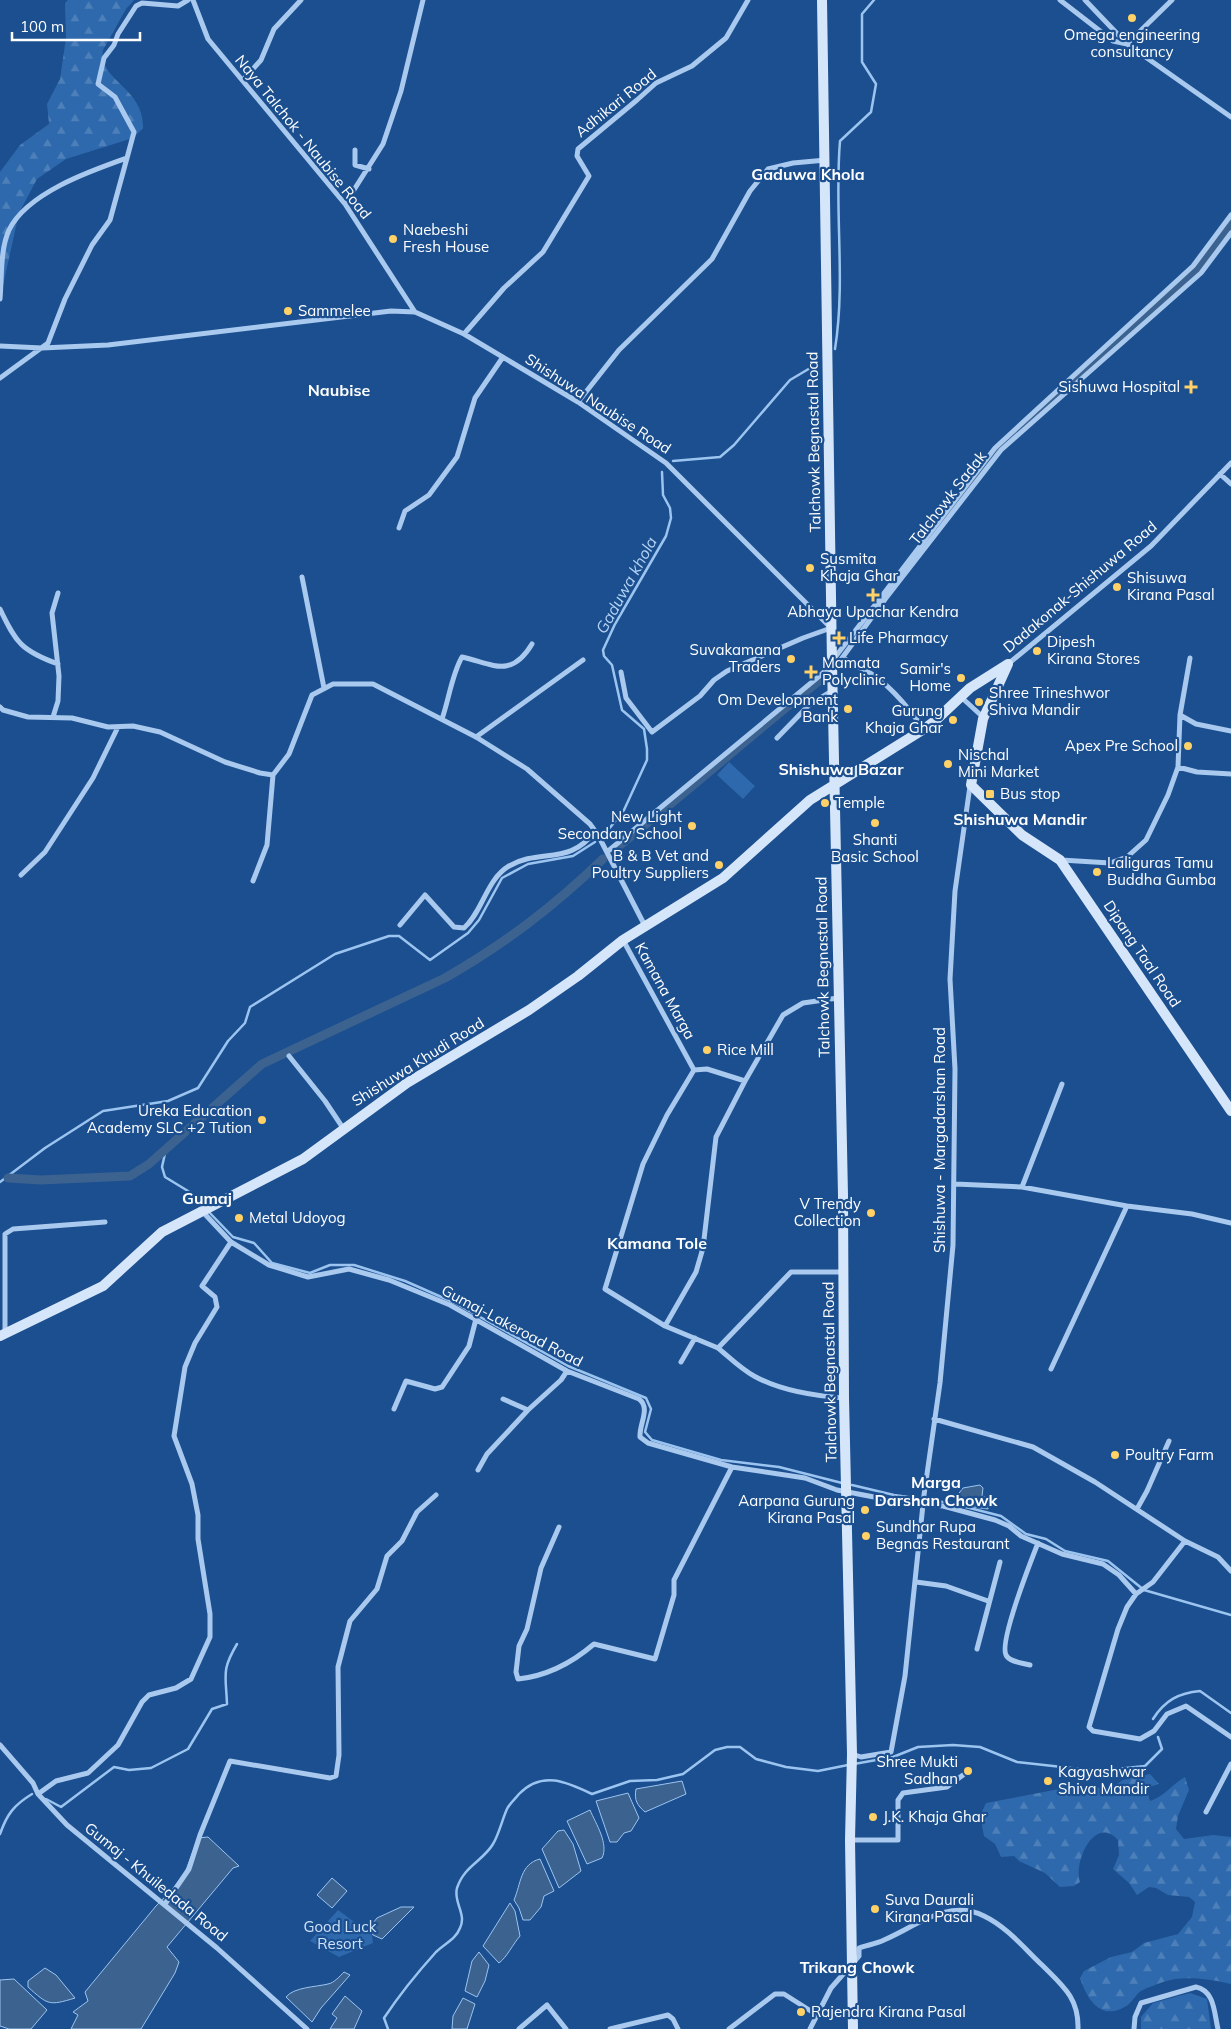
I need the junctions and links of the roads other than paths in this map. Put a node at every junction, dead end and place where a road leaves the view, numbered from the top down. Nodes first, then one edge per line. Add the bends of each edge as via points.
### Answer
1 (188, 0) edge
2 (194, 0) edge
3 (301, 0) edge
4 (423, 0) edge
5 (748, 0) edge
6 (822, 0) edge
7 (1060, 0) edge
8 (1085, 0) edge
9 (1172, 0) edge
10 (1127, 44) junction
11 (243, 80) junction
12 (1231, 117) edge
13 (355, 150) dead end
14 (127, 158) junction
15 (826, 160) junction
16 (369, 169) junction
17 (345, 204) junction
18 (1231, 215) edge
19 (1231, 233) edge
20 (0, 299) edge
21 (415, 312) junction
22 (464, 334) junction
23 (0, 346) edge
24 (42, 348) junction
25 (503, 357) junction
26 (0, 378) edge
27 (578, 402) junction
28 (1231, 463) edge
29 (1220, 474) junction
30 (1231, 484) edge
31 (399, 528) dead end
32 (302, 577) dead end
33 (58, 593) dead end
34 (0, 609) edge
35 (831, 628) junction
36 (532, 644) dead end
37 (844, 658) junction
38 (1190, 658) dead end
39 (583, 660) dead end
40 (58, 664) junction
41 (1008, 664) junction
42 (832, 667) junction
43 (620, 672) dead end
44 (324, 688) junction
45 (832, 690) junction
46 (961, 696) junction
47 (0, 707) edge
48 (1180, 715) junction
49 (53, 717) junction
50 (984, 718) junction
51 (442, 720) junction
52 (118, 727) junction
53 (924, 729) junction
54 (1231, 731) edge
55 (476, 736) junction
56 (777, 738) dead end
57 (1178, 767) junction
58 (1231, 774) edge
59 (274, 775) junction
60 (834, 785) junction
61 (970, 785) junction
62 (595, 831) junction
63 (607, 852) junction
64 (1060, 860) junction
65 (21, 875) dead end
66 (253, 881) dead end
67 (400, 925) dead end
68 (645, 926) junction
69 (623, 940) junction
70 (838, 998) junction
71 (289, 1056) dead end
72 (694, 1070) junction
73 (745, 1081) junction
74 (1062, 1084) dead end
75 (1231, 1111) edge
76 (343, 1128) junction
77 (955, 1184) junction
78 (1022, 1187) junction
79 (1127, 1206) junction
80 (201, 1210) junction
81 (105, 1222) dead end
82 (1231, 1223) edge
83 (231, 1242) junction
84 (843, 1272) junction
85 (476, 1319) junction
86 (665, 1326) junction
87 (2, 1334) edge
88 (696, 1338) junction
89 (718, 1348) junction
90 (682, 1362) dead end
91 (1051, 1369) dead end
92 (567, 1371) junction
93 (844, 1398) junction
94 (503, 1399) dead end
95 (394, 1409) dead end
96 (528, 1410) junction
97 (934, 1419) junction
98 (1169, 1441) dead end
99 (732, 1467) junction
100 (478, 1470) dead end
101 (847, 1491) junction
102 (436, 1495) dead end
103 (923, 1503) junction
104 (1137, 1509) junction
105 (560, 1526) dead end
106 (1185, 1541) junction
107 (1038, 1543) junction
108 (1000, 1562) dead end
109 (1231, 1571) edge
110 (916, 1582) junction
111 (1138, 1593) junction
112 (988, 1601) junction
113 (977, 1649) dead end
114 (1030, 1665) dead end
115 (1231, 1737) edge
116 (0, 1746) edge
117 (852, 1754) junction
118 (1231, 1764) edge
119 (963, 1774) dead end
120 (38, 1794) junction
121 (1206, 1812) dead end
122 (850, 1840) junction
123 (165, 1904) junction
124 (852, 1965) junction
125 (817, 2015) junction
126 (307, 2029) edge
127 (519, 2029) edge
128 (566, 2029) edge
129 (610, 2029) edge
130 (678, 2029) edge
131 (729, 2029) edge
132 (810, 2029) edge
133 (853, 2029) edge
134 (1078, 2029) edge
135 (1134, 2029) edge
136 (1218, 2029) edge

1 - 14 street via 178,6 142,3 136,6 104,58 98,84 115,97 134,132
2 - 11 street, Naya Talchok - Naubise Road via 208,39
3 - 11 street via 274,29 261,60
4 - 16 street via 393,115 383,144
5 - 22 street, Adhikari Road via 726,38 692,66 656,83 578,149 577,156 589,176 557,230 537,259 504,288
6 - 15 main road, Talchowk Begnastal Road
7 - 10 street via 1113,41
8 - 10 street
9 - 10 street
10 - 12 street
11 - 17 street, Naya Talchok - Naubise Road
13 - 16 street via 355,165
14 - 20 street via 94,169 22,211 8,232
14 - 24 street via 110,220 92,245 65,299 51,338
15 - 27 street via 793,163 768,170 750,191 712,259 619,350
15 - 35 main road, Talchowk Begnastal Road
16 - 17 street
17 - 21 street, Naya Talchok - Naubise Road
18 - 42 street via 1193,266 995,448 894,578
19 - 37 street, Talchowk Sadak via 1201,273 1001,450 886,598
21 - 22 street, Shishuwa Naubise Road
21 - 24 street via 390,311 118,344
22 - 25 street, Shishuwa Naubise Road
23 - 24 street
24 - 26 street
25 - 27 street, Shishuwa Naubise Road
25 - 31 street via 475,398 456,457 429,494 405,511
27 - 35 street, Shishuwa Naubise Road via 666,463
28 - 29 street, Dadakonak-Shishuwa Road
29 - 30 street
29 - 41 street, Dadakonak-Shishuwa Road via 1151,546
32 - 44 street
33 - 40 street via 52,613
34 - 40 street via 17,642 35,656
35 - 42 main road, Talchowk Begnastal Road
35 - 43 street via 727,671 652,732 626,698
36 - 51 street via 524,656 503,668 462,657
37 - 42 street, Talchowk Sadak
37 - 53 street via 891,690
38 - 48 street
39 - 55 street
40 - 49 street via 58,701
41 - 46 main road, Shishuwa Khudi Road
41 - 50 main road
42 - 45 main road, Talchowk Begnastal Road
42 - 63 street
44 - 51 street via 333,684 373,684
44 - 59 street via 309,698 289,754
45 - 56 street via 808,705
45 - 60 main road, Talchowk Begnastal Road
46 - 50 street
46 - 53 main road, Shishuwa Khudi Road
47 - 49 street via 28,717
48 - 54 street via 1196,724
48 - 57 street
49 - 52 street
50 - 61 main road
51 - 55 street
52 - 59 street via 133,726 160,732 225,762
52 - 65 street via 93,778 46,852
53 - 60 main road, Shishuwa Khudi Road
55 - 62 street via 527,769
57 - 58 street
57 - 64 street via 1146,840 1127,857 1110,863
59 - 66 street via 267,845
60 - 68 main road, Shishuwa Khudi Road via 810,800 723,878
60 - 70 main road, Talchowk Begnastal Road
61 - 64 main road, Dipang Taal Road via 1022,835
61 - 77 street, Shishuwa - Margadarshan Road via 955,891 950,978 955,1069
62 - 63 street
62 - 67 street via 576,850 556,856 535,857 508,866 493,882 476,914 464,928 454,927 424,895
63 - 68 street
64 - 75 main road, Dipang Taal Road
68 - 69 main road, Shishuwa Khudi Road
69 - 72 street, Kamana Marga
69 - 76 main road, Shishuwa Khudi Road via 529,1010 408,1083
70 - 73 street via 803,1003 783,1015
70 - 84 main road, Talchowk Begnastal Road
71 - 76 street
72 - 73 street via 707,1069
72 - 86 street via 643,1164 605,1289
73 - 86 street via 716,1137 703,1248 696,1272
74 - 78 street
76 - 80 main road, Shishuwa Khudi Road via 303,1159
77 - 78 street
77 - 97 street, Shishuwa - Margadarshan Road via 953,1244
78 - 79 street
79 - 82 street via 1192,1214
79 - 91 street
80 - 83 street, Gumaj-Lakeroad Road
80 - 87 main road, Shishuwa Khudi Road via 162,1232 103,1286
81 - 87 street via 12,1229 5,1234
83 - 85 street, Gumaj-Lakeroad Road via 269,1265 300,1276 318,1277 349,1269 389,1280
83 - 120 street via 202,1286 215,1297 218,1307 195,1343 185,1367 174,1436 192,1484 198,1516 210,1637 191,1679 176,1688 149,1695 118,1745 88,1773 56,1781
84 - 89 street via 791,1272
84 - 93 main road, Talchowk Begnastal Road
85 - 92 street, Gumaj-Lakeroad Road
85 - 95 street via 469,1346 442,1387 435,1389 406,1381
86 - 88 street
88 - 89 street
88 - 90 street
89 - 93 street via 755,1377 792,1389
92 - 96 street
92 - 99 street, Gumaj-Lakeroad Road via 642,1401 645,1409 640,1432 643,1440
93 - 101 main road, Talchowk Begnastal Road
94 - 96 street
96 - 100 street via 488,1454
97 - 103 street, Shishuwa - Margadarshan Road
97 - 104 street via 1033,1447
98 - 104 street
99 - 101 street, Gumaj-Lakeroad Road via 805,1478
99 - 105 street via 674,1580 674,1596 655,1659 594,1644 576,1659 552,1670 518,1679 519,1646 527,1629 541,1568
101 - 103 street, Gumaj-Lakeroad Road
101 - 117 main road, Talchowk Begnastal Road
102 - 123 street via 417,1512 402,1541 387,1556 377,1589 350,1621 338,1667 339,1755 336,1776 330,1778 230,1761 189,1869
103 - 107 street, Gumaj-Lakeroad Road via 1002,1522 1021,1536
103 - 110 street
104 - 106 street
106 - 109 street via 1218,1557
106 - 111 street via 1147,1588
107 - 111 street, Gumaj-Lakeroad Road via 1062,1554 1104,1564
107 - 114 street via 1021,1587 1004,1653 1008,1658
108 - 112 street
110 - 112 street via 946,1586
110 - 117 street via 905,1676 891,1752 861,1757
111 - 115 street via 1127,1607 1118,1629 1089,1727 1093,1731 1140,1739 1154,1730 1167,1714 1186,1706
112 - 113 street
116 - 120 street, Gumaj - Khuiledada Road via 33,1783
117 - 122 main road, Talchowk Begnastal Road
118 - 121 street
119 - 122 street via 947,1787 903,1793 898,1800 898,1840
120 - 123 street, Gumaj - Khuiledada Road via 67,1825
122 - 124 main road
123 - 126 street, Gumaj - Khuiledada Road
124 - 125 street via 831,1988
124 - 133 main road
124 - 134 street via 859,1956 858,1948 883,1941 939,1913 960,1911 983,1915 1003,1927 1070,1992 1078,2015
125 - 131 street via 784,1994 775,1994
125 - 132 street
127 - 128 street via 547,2005
129 - 130 street via 668,2015
135 - 136 street via 1141,2003 1196,1987 1210,1996

